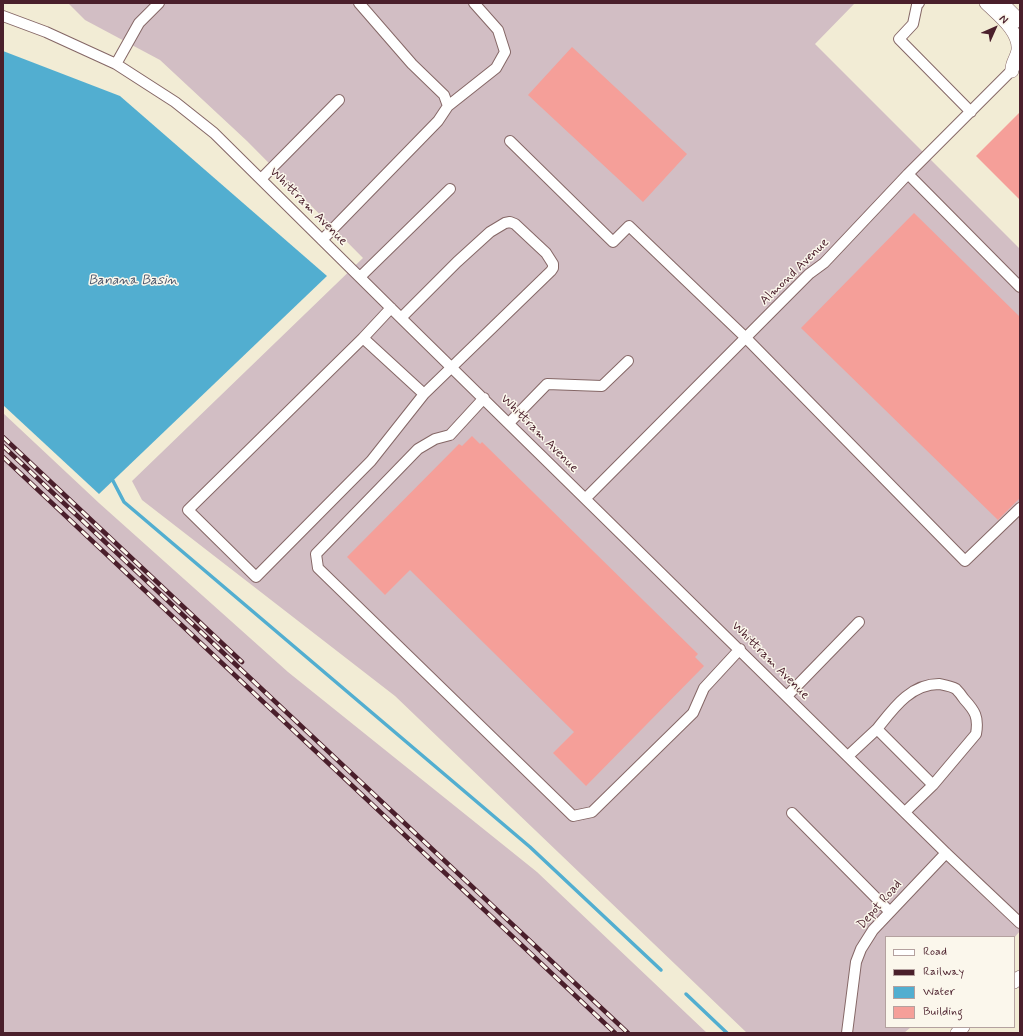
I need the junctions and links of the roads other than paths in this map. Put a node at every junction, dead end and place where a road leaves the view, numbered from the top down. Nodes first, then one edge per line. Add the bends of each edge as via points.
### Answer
1 (159, 3) edge
2 (359, 3) edge
3 (474, 3) edge
4 (919, 3) edge
5 (986, 3) edge
6 (1002, 3) edge
7 (3, 16) edge
8 (1020, 21) edge
9 (116, 64) junction
10 (1016, 67) edge
11 (339, 100) dead end
12 (448, 106) junction
13 (971, 112) junction
14 (510, 141) dead end
15 (908, 174) junction
16 (260, 179) junction
17 (450, 189) dead end
18 (322, 240) junction
19 (360, 277) junction
20 (1020, 287) edge
21 (391, 308) junction
22 (401, 318) junction
23 (363, 338) junction
24 (746, 338) junction
25 (628, 360) dead end
26 (452, 366) junction
27 (424, 394) junction
28 (484, 398) junction
29 (509, 423) junction
30 (586, 498) junction
31 (1020, 508) edge
32 (859, 622) dead end
33 (740, 649) junction
34 (787, 696) junction
35 (877, 729) junction
36 (848, 756) junction
37 (933, 785) junction
38 (905, 812) junction
39 (792, 813) dead end
40 (946, 853) junction
41 (890, 912) junction
42 (1020, 923) edge
43 (847, 1033) edge

1 - 9 street via 139,23
2 - 12 street via 412,64 444,95
3 - 12 street via 498,30 505,52 496,68
4 - 13 street via 914,24 899,39
5 - 10 main road via 1016,37 1018,50 1011,67
6 - 8 main road
7 - 9 street, Whittram Avenue via 46,32
9 - 16 street, Whittram Avenue via 175,102 214,133
10 - 13 street, Almond Avenue
11 - 16 street
12 - 18 street via 438,121
13 - 15 street, Almond Avenue
14 - 24 street via 613,242 629,226
15 - 20 street
15 - 24 street, Almond Avenue via 824,262
16 - 18 street, Whittram Avenue
17 - 19 street
18 - 19 street, Whittram Avenue
19 - 21 street, Whittram Avenue
21 - 22 street, Whittram Avenue
21 - 23 street
22 - 26 street, Whittram Avenue
22 - 26 street via 457,262 498,226 510,222 526,234 551,259 553,268
23 - 27 street
23 - 27 street via 188,510 256,577 371,461
24 - 30 street, Almond Avenue
24 - 31 street via 965,561
25 - 29 street via 602,386 547,384
26 - 27 street
26 - 28 street, Whittram Avenue
28 - 29 street, Whittram Avenue
28 - 33 street via 450,435 435,439 418,449 316,554 318,568 573,816 592,812 693,713 704,688
29 - 30 street, Whittram Avenue
30 - 33 street, Whittram Avenue
32 - 34 street
33 - 34 street, Whittram Avenue
34 - 36 street, Whittram Avenue
35 - 36 street
35 - 37 street
35 - 37 street via 897,705 916,688 930,684 956,689 974,710 978,723 976,734
36 - 38 street, Whittram Avenue
37 - 38 street
38 - 40 street, Whittram Avenue
39 - 41 street
40 - 41 street, Depot Road
40 - 42 street, Whittram Avenue
41 - 43 street, Depot Road via 873,930 856,962

